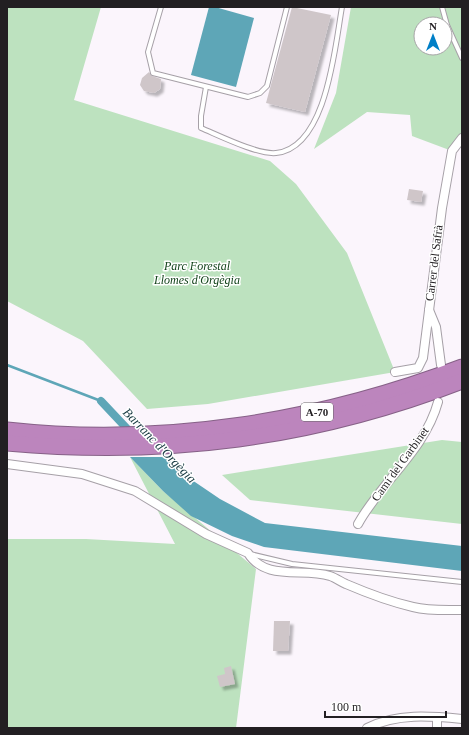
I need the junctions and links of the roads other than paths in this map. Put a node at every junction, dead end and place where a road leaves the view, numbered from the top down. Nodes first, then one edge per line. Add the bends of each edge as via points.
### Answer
1 (161, 7) edge
2 (287, 7) edge
3 (342, 7) edge
4 (442, 7) edge
5 (462, 58) edge
6 (206, 87) junction
7 (462, 138) edge
8 (428, 309) junction
9 (441, 365) dead end
10 (462, 367) edge
11 (395, 372) dead end
12 (462, 381) edge
13 (438, 402) dead end
14 (7, 430) edge
15 (127, 442) junction
16 (7, 443) edge
17 (7, 464) edge
18 (358, 524) dead end
19 (248, 553) junction
20 (462, 582) edge
21 (462, 610) edge
22 (437, 717) junction
23 (462, 718) edge
24 (367, 728) edge
25 (437, 728) edge

1 - 6 lane via 148,52 153,73
2 - 6 lane via 267,86 260,93 248,97
3 - 6 lane via 327,94 310,131 297,145 276,153 254,149 201,128
4 - 5 lane
7 - 8 street, Carrer del Safrà via 452,151
8 - 9 street via 436,327
8 - 11 street, Carrer del Safrà via 423,358 418,368
10 - 15 highway, A-70 via 408,387 320,412 239,426 166,433
12 - 15 highway, A-70 via 394,405 294,431 172,447
13 - 18 street, Camí del Garbinet via 434,416 418,443
14 - 15 highway, A-70
15 - 16 highway, A-70 via 63,448
17 - 19 street via 82,474 135,491 206,534
19 - 20 lane via 292,564
19 - 21 street via 256,562 268,569 330,576 412,607
22 - 23 street
22 - 24 street via 406,717
22 - 25 street

